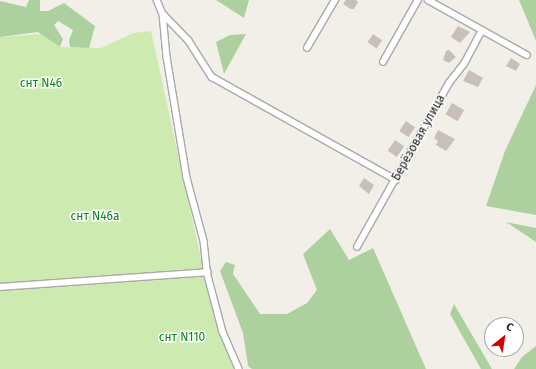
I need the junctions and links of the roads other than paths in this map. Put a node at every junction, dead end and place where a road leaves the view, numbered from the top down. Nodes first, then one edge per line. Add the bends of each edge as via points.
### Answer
1 (157, 0) edge
2 (336, 0) edge
3 (418, 0) edge
4 (428, 0) edge
5 (163, 14) junction
6 (482, 30) junction
7 (307, 48) dead end
8 (527, 55) dead end
9 (383, 62) dead end
10 (396, 180) junction
11 (357, 247) dead end
12 (207, 272) junction
13 (0, 287) edge
14 (239, 369) edge

1 - 5 street
2 - 7 street
3 - 9 street
4 - 6 street
5 - 10 street via 189,41 212,77
5 - 12 street via 167,57 187,178 204,241
6 - 8 street
6 - 10 street, Берёзовая улица via 464,64 449,83
10 - 11 street, Берёзовая улица
12 - 13 street
12 - 14 street via 223,332

